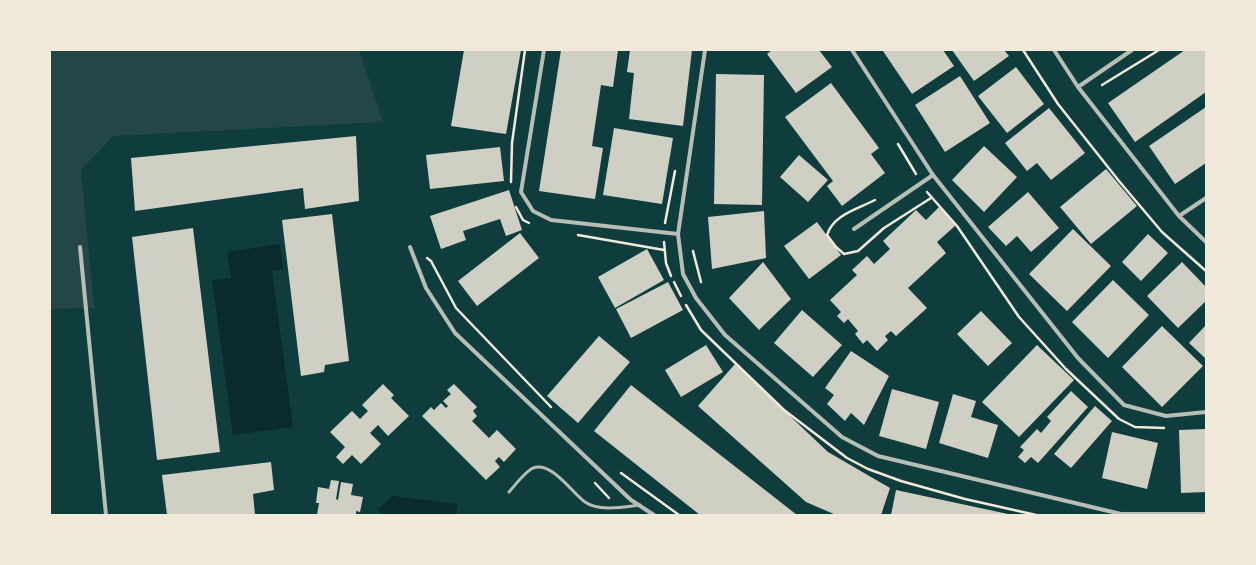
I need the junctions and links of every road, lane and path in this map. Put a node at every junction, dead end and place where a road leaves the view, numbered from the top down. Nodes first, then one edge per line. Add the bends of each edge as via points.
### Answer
1 (525, 50) edge
2 (544, 50) edge
3 (705, 50) edge
4 (852, 50) edge
5 (1023, 50) edge
6 (1054, 50) edge
7 (1132, 50) edge
8 (1159, 50) edge
9 (1078, 87) junction
10 (1096, 89) dead end
11 (676, 164) dead end
12 (933, 175) junction
13 (511, 186) dead end
14 (931, 198) dead end
15 (1206, 198) edge
16 (877, 199) dead end
17 (515, 203) dead end
18 (1179, 216) junction
19 (657, 223) dead end
20 (665, 223) junction
21 (533, 225) dead end
22 (854, 229) dead end
23 (663, 233) junction
24 (572, 234) dead end
25 (678, 234) junction
26 (1206, 242) edge
27 (692, 245) dead end
28 (80, 247) dead end
29 (410, 247) dead end
30 (664, 250) junction
31 (412, 254) junction
32 (1206, 271) edge
33 (702, 287) dead end
34 (554, 411) dead end
35 (1206, 412) edge
36 (618, 472) dead end
37 (509, 492) dead end
38 (640, 506) junction
39 (1121, 514) edge
40 (1206, 514) edge
41 (106, 515) edge
42 (654, 515) edge
43 (679, 515) edge
44 (1036, 515) edge

1 - 13 path via 512,143
2 - 23 street via 520,192 533,211 551,220
3 - 25 street
4 - 12 street
5 - 32 path via 1058,104 1119,181 1162,232
6 - 9 street
7 - 9 street
8 - 10 path
9 - 18 street
11 - 20 path
12 - 22 street
12 - 35 street via 1078,358 1124,405 1166,416
14 - 16 path via 884,228 858,251 844,254 827,235 830,226 840,216
15 - 18 street
17 - 21 path via 523,220
18 - 26 street
19 - 20 path
20 - 23 path
23 - 25 street
23 - 30 path
24 - 30 path
25 - 39 street via 683,274 696,298 725,335 842,437 878,456
27 - 33 path
28 - 41 street
29 - 31 street
30 - 44 path via 675,286 701,330 784,410 848,458 868,469 901,481
31 - 34 path via 424,256 430,261 456,308
31 - 38 street via 426,288 455,333
36 - 43 path
37 - 38 lane via 532,468 541,467 553,472 586,503 611,509
38 - 42 street
39 - 40 street

